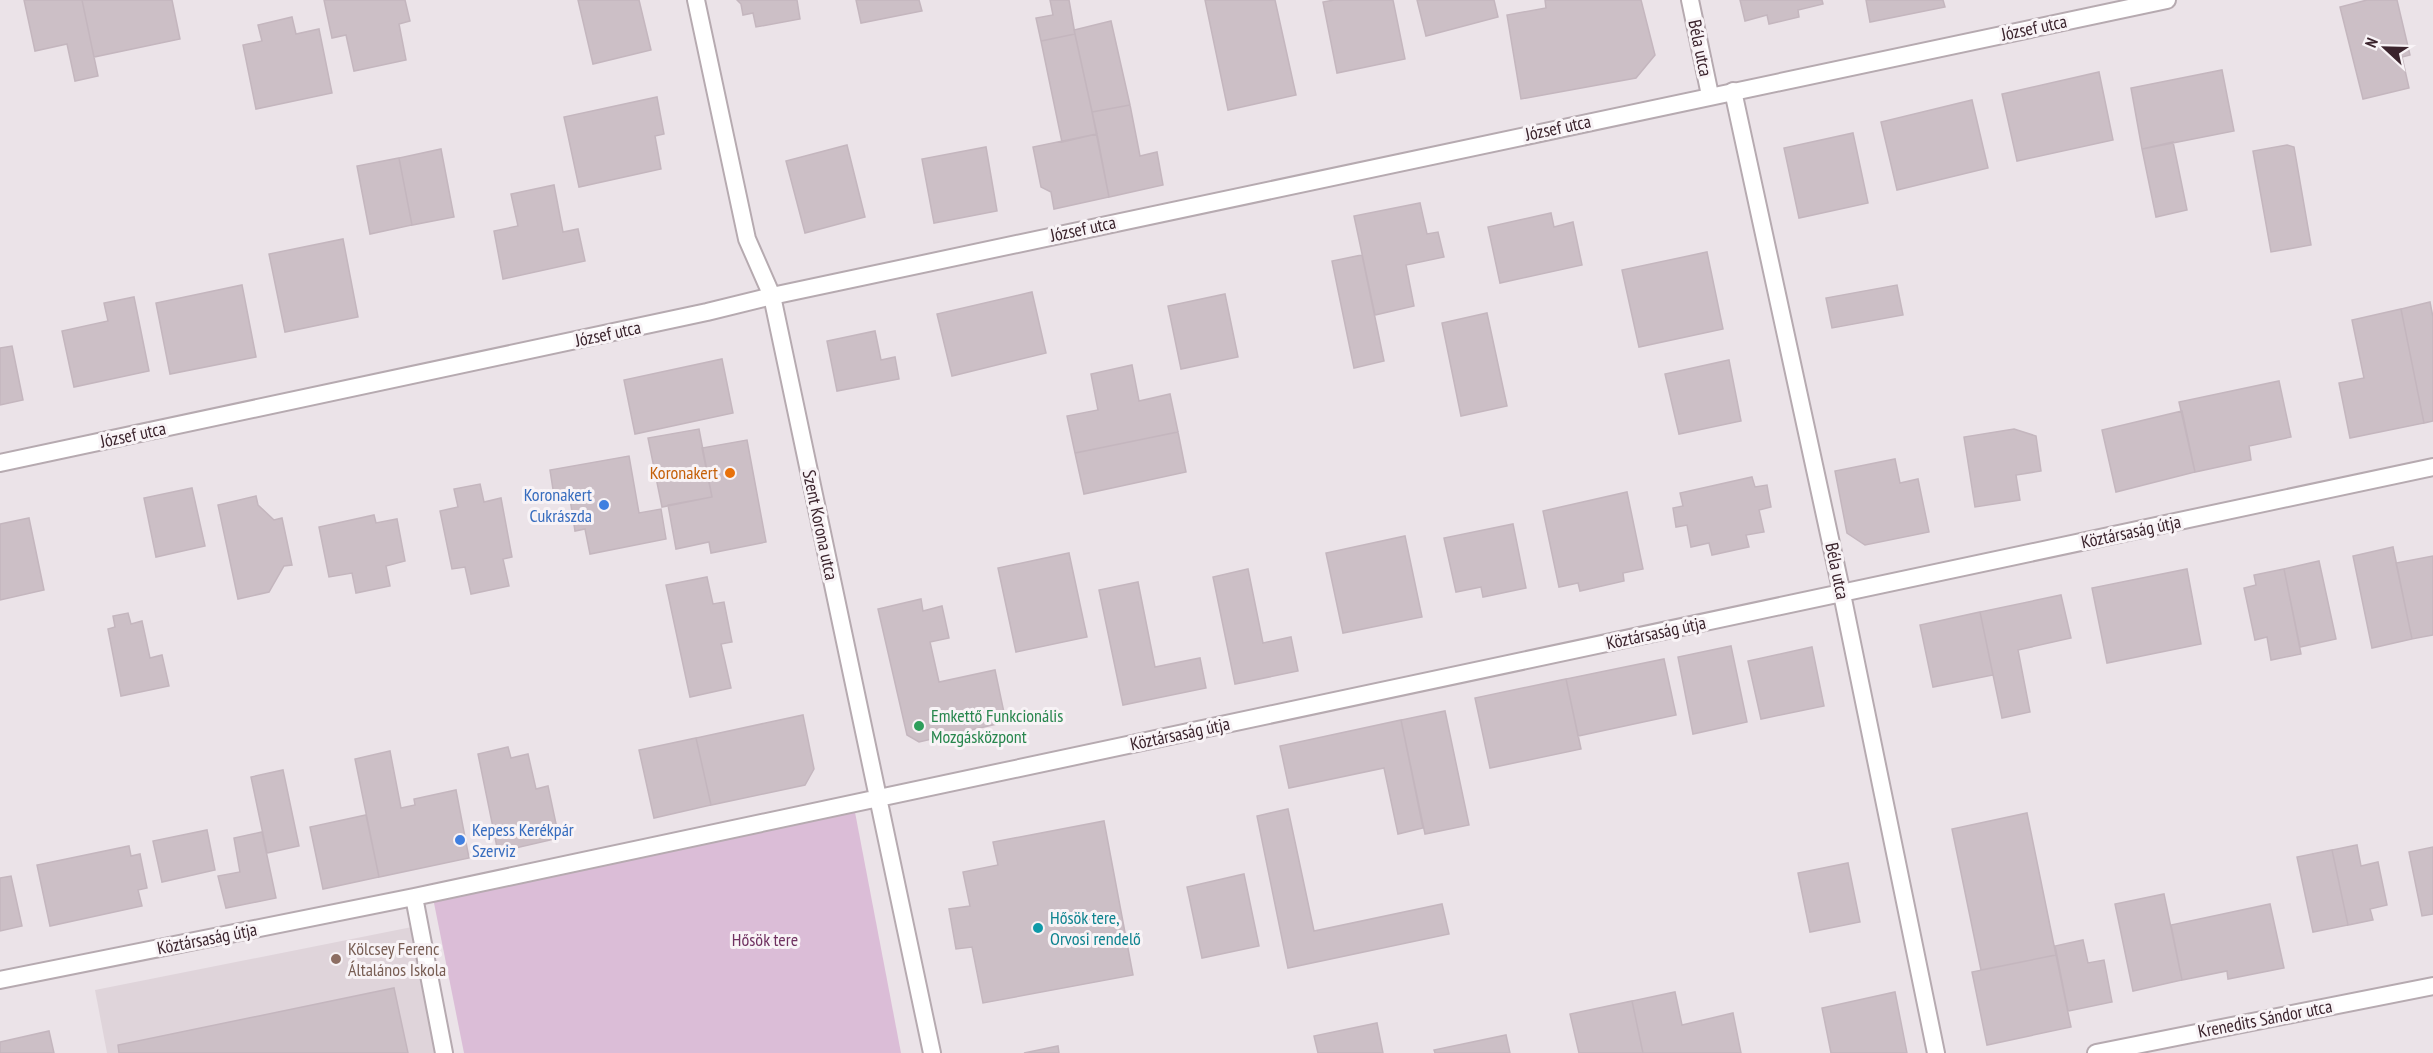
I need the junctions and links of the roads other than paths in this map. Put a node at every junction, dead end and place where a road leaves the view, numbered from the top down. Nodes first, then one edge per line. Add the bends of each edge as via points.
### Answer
1 (696, 0) edge
2 (1690, 0) edge
3 (2167, 0) edge
4 (1732, 91) junction
5 (1710, 95) junction
6 (772, 296) junction
7 (0, 463) edge
8 (2433, 467) edge
9 (1842, 594) junction
10 (878, 799) junction
11 (414, 897) junction
12 (0, 980) edge
13 (2433, 986) edge
14 (444, 1053) edge
15 (932, 1053) edge
16 (1936, 1053) edge
17 (2096, 1053) edge

1 - 6 street, Szent Korona utca via 747,240
2 - 5 street, Béla utca
3 - 4 street, József utca
4 - 5 street, József utca
4 - 9 street, Béla utca
5 - 6 street, József utca
6 - 7 street, József utca
6 - 10 street, Szent Korona utca
8 - 9 street, Köztársaság útja
9 - 10 street, Köztársaság útja
9 - 16 street, Béla utca
10 - 11 street
10 - 15 street, Szent Korona utca
11 - 12 street, Köztársaság útja
11 - 14 street
13 - 17 street, Krenedits Sándor utca

